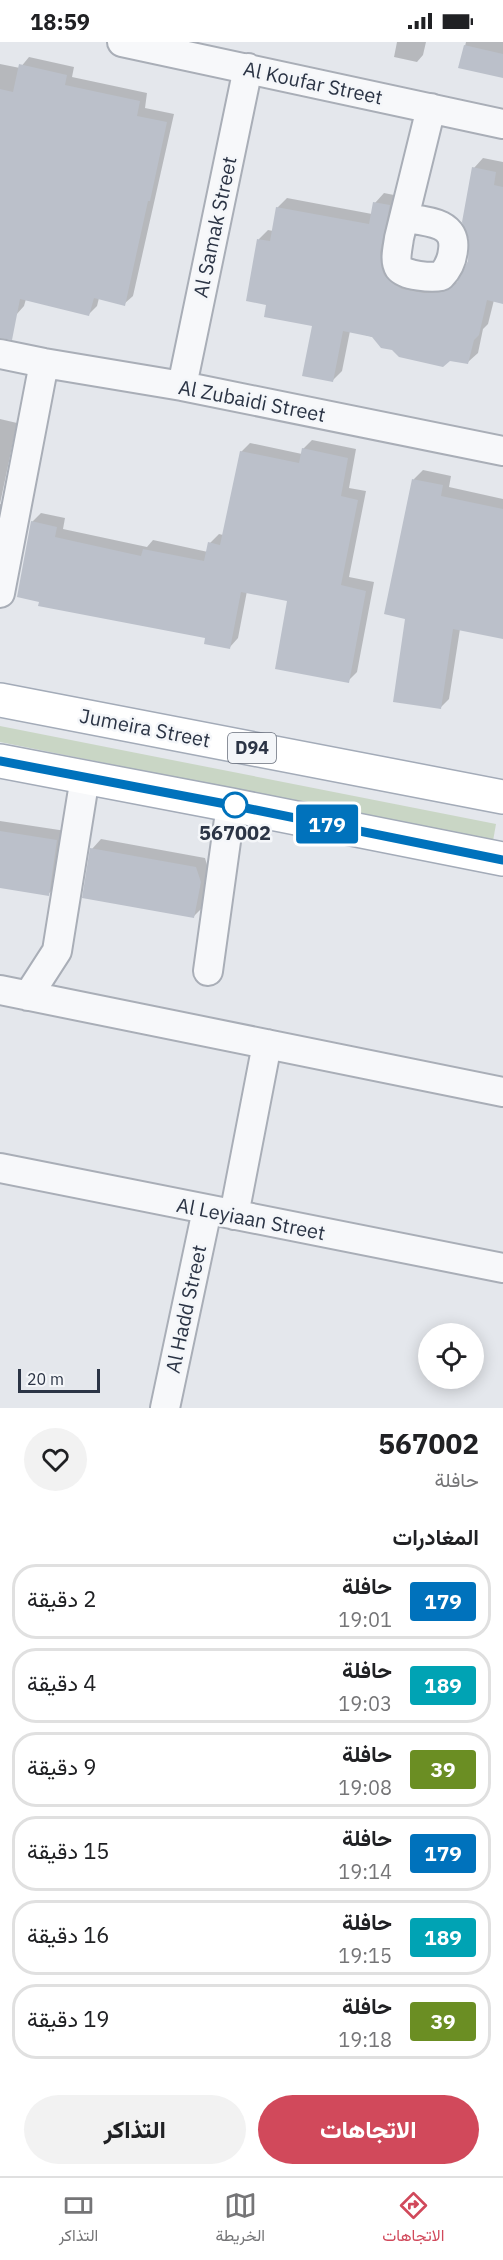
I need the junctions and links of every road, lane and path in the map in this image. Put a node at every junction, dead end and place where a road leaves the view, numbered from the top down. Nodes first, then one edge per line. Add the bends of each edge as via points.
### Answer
1 (122, 42) edge
2 (248, 68) junction
3 (431, 108) junction
4 (503, 124) edge
5 (405, 218) dead end
6 (0, 354) edge
7 (44, 363) junction
8 (182, 386) junction
9 (503, 451) edge
10 (0, 593) edge
11 (0, 700) edge
12 (0, 761) edge
13 (85, 777) junction
14 (503, 797) edge
15 (231, 805) junction
16 (503, 860) edge
17 (208, 971) dead end
18 (0, 990) edge
19 (28, 996) junction
20 (267, 1044) junction
21 (503, 1092) edge
22 (0, 1168) edge
23 (220, 1213) junction
24 (503, 1268) edge
25 (165, 1408) edge

1 - 2 street, Al Koufar Street
2 - 3 street, Al Koufar Street
2 - 8 street, Al Samak Street
3 - 4 street, Al Koufar Street
3 - 5 street
6 - 7 street, Al Zubaidi Street
7 - 8 street, Al Zubaidi Street
7 - 10 street
8 - 9 street, Al Zubaidi Street
11 - 14 main road, Jumeira Street / D94
12 - 13 main road
13 - 15 main road
13 - 19 street via 57,951
15 - 16 main road
15 - 17 street
18 - 19 street
19 - 20 street
20 - 21 street
20 - 23 street, Al Hadd Street
22 - 23 street, Al Leyiaan Street
23 - 24 street, Al Leyiaan Street
23 - 25 street, Al Hadd Street

